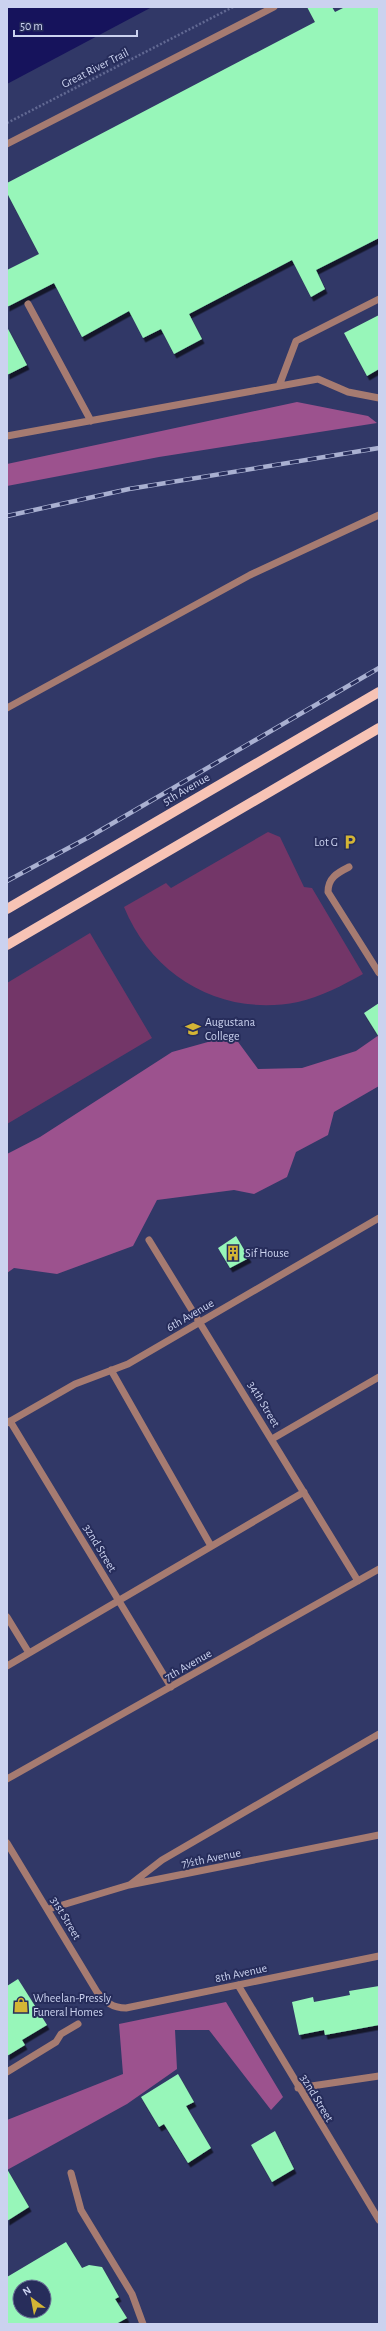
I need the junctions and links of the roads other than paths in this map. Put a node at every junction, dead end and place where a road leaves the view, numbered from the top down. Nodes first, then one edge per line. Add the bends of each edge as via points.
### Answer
1 (274, 7) edge
2 (7, 144) edge
3 (379, 299) edge
4 (28, 304) dead end
5 (279, 386) junction
6 (379, 398) edge
7 (90, 421) junction
8 (7, 436) edge
9 (379, 516) edge
10 (379, 692) edge
11 (7, 708) edge
12 (379, 728) edge
13 (349, 867) dead end
14 (7, 909) edge
15 (7, 945) edge
16 (379, 972) edge
17 (379, 1218) edge
18 (149, 1240) dead end
19 (201, 1322) junction
20 (111, 1370) junction
21 (379, 1378) edge
22 (8, 1422) edge
23 (272, 1439) junction
24 (304, 1492) junction
25 (211, 1546) junction
26 (379, 1569) edge
27 (358, 1581) junction
28 (118, 1600) junction
29 (7, 1617) edge
30 (29, 1653) junction
31 (7, 1666) edge
32 (170, 1687) junction
33 (379, 1734) edge
34 (7, 1779) edge
35 (379, 1835) edge
36 (7, 1843) edge
37 (129, 1886) junction
38 (49, 1909) junction
39 (379, 1956) edge
40 (238, 1985) junction
41 (108, 2003) joint
42 (78, 2024) dead end
43 (7, 2072) edge
44 (379, 2076) edge
45 (298, 2088) junction
46 (71, 2173) dead end
47 (379, 2220) edge
48 (143, 2324) edge

1 - 2 street
3 - 5 street via 296,341
4 - 7 street
5 - 6 street via 318,378 348,392
5 - 7 street
7 - 8 street
9 - 11 street via 250,575
10 - 14 main road, 5th Avenue
12 - 15 main road
13 - 16 street via 332,877 328,884 328,892
17 - 19 street, 6th Avenue
18 - 19 street, 34th Street
19 - 20 street, 6th Avenue via 128,1364
19 - 23 street, 34th Street
20 - 22 street, 6th Avenue via 75,1384
20 - 25 street
21 - 23 street
22 - 28 street, 32nd Street
23 - 24 street, 34th Street
24 - 25 street
24 - 27 street, 34th Street
25 - 28 street
26 - 27 street, 7th Avenue
27 - 32 street, 7th Avenue
28 - 30 street
28 - 32 street, 32nd Street
29 - 30 street
30 - 31 street
32 - 34 street, 7th Avenue
33 - 37 street via 162,1860
35 - 37 street, 7½th Avenue
36 - 38 street, 31st Street
37 - 38 street, 7½th Avenue
38 - 41 street, 31st Street via 97,1992
39 - 40 street, 8th Avenue
40 - 41 street, 8th Avenue via 126,2008 117,2008
40 - 45 street, 32nd Street
42 - 43 street via 61,2034 56,2042
44 - 45 street
45 - 47 street, 32nd Street
46 - 48 street via 81,2210 132,2294

